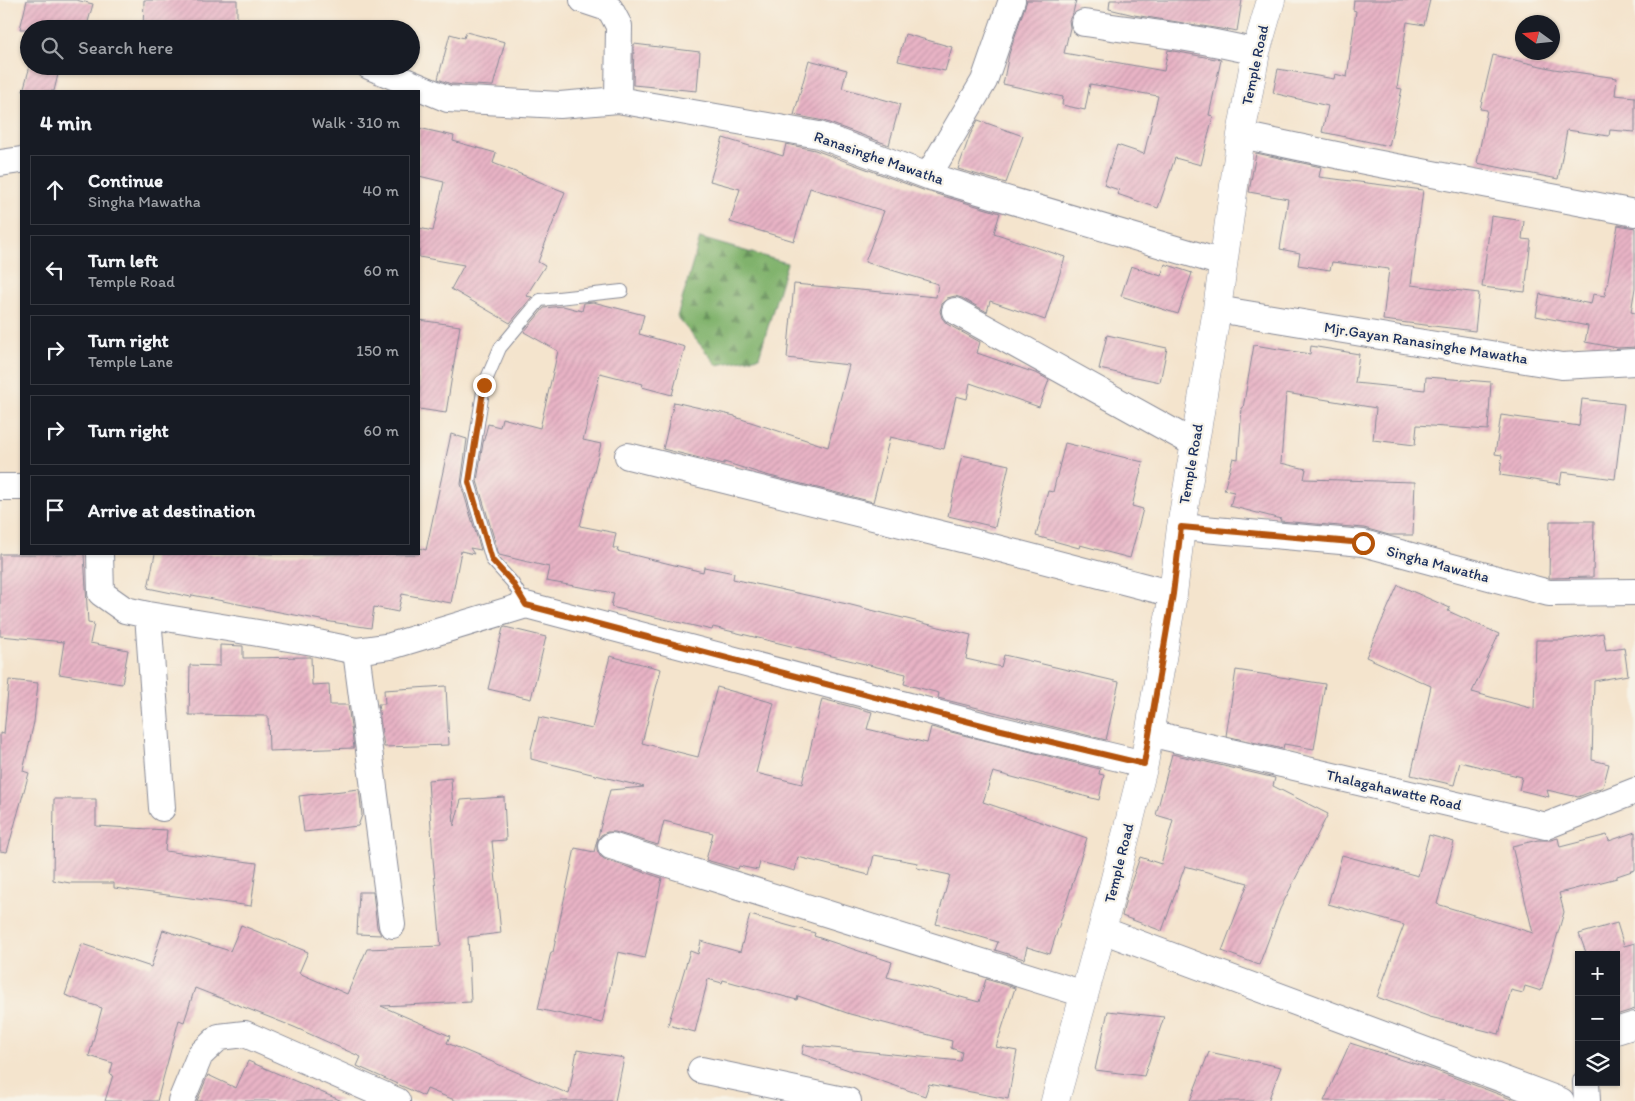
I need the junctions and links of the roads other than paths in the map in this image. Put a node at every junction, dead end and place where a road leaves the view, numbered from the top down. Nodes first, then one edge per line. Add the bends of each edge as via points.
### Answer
1 (583, 0) edge
2 (1012, 0) edge
3 (1271, 0) edge
4 (1084, 23) dead end
5 (1256, 52) junction
6 (391, 75) edge
7 (618, 100) junction
8 (1241, 135) junction
9 (20, 160) edge
10 (0, 163) edge
11 (928, 176) junction
12 (1635, 212) edge
13 (1223, 263) junction
14 (622, 292) dead end
15 (1217, 309) junction
16 (955, 311) dead end
17 (1635, 362) edge
18 (1195, 444) junction
19 (628, 456) dead end
20 (0, 486) edge
21 (20, 487) edge
22 (1181, 527) junction
23 (100, 555) edge
24 (1635, 592) edge
25 (1173, 594) junction
26 (526, 605) junction
27 (148, 615) junction
28 (356, 650) junction
29 (1149, 733) junction
30 (1144, 764) junction
31 (1635, 791) edge
32 (162, 808) dead end
33 (611, 846) dead end
34 (392, 925) dead end
35 (1102, 930) junction
36 (1084, 994) junction
37 (1635, 1025) edge
38 (1620, 1030) edge
39 (701, 1070) dead end
40 (1586, 1086) edge
41 (181, 1101) edge
42 (396, 1101) edge
43 (848, 1101) edge
44 (1055, 1101) edge
45 (1561, 1101) edge
46 (1587, 1101) edge

1 - 7 street via 610,9 618,26
2 - 11 street via 984,81
3 - 5 street, Temple Road
4 - 5 street via 1168,34
5 - 8 street, Temple Road
6 - 7 street, Ranasinghe Mawatha via 448,99 560,105
7 - 11 street, Ranasinghe Mawatha via 819,135
8 - 12 street
8 - 13 street, Temple Road
9 - 10 street
11 - 13 street, Ranasinghe Mawatha
13 - 15 street, Temple Road
14 - 26 lane via 540,300 500,348 484,385 469,482 492,560 512,582
15 - 17 street, Mjr.Gayan Ranasinghe Mawatha via 1562,366
15 - 18 street, Temple Road
16 - 18 street
18 - 22 street, Temple Road
19 - 25 street
20 - 21 street
22 - 24 street, Singha Mawatha via 1363,543 1549,593
22 - 25 street, Temple Road
23 - 27 street via 101,593 125,610
25 - 29 street, Temple Road
26 - 28 street via 391,646
26 - 30 street via 993,728
27 - 28 street
27 - 32 street
28 - 34 street
29 - 30 street, Temple Road
29 - 31 street, Thalagahawatte Road via 1546,826
30 - 35 street, Temple Road
33 - 36 street
35 - 36 street, Temple Road
35 - 45 street
36 - 44 street, Temple Road
37 - 38 street
39 - 43 street
40 - 46 street
41 - 42 street via 200,1055 219,1037 245,1034

